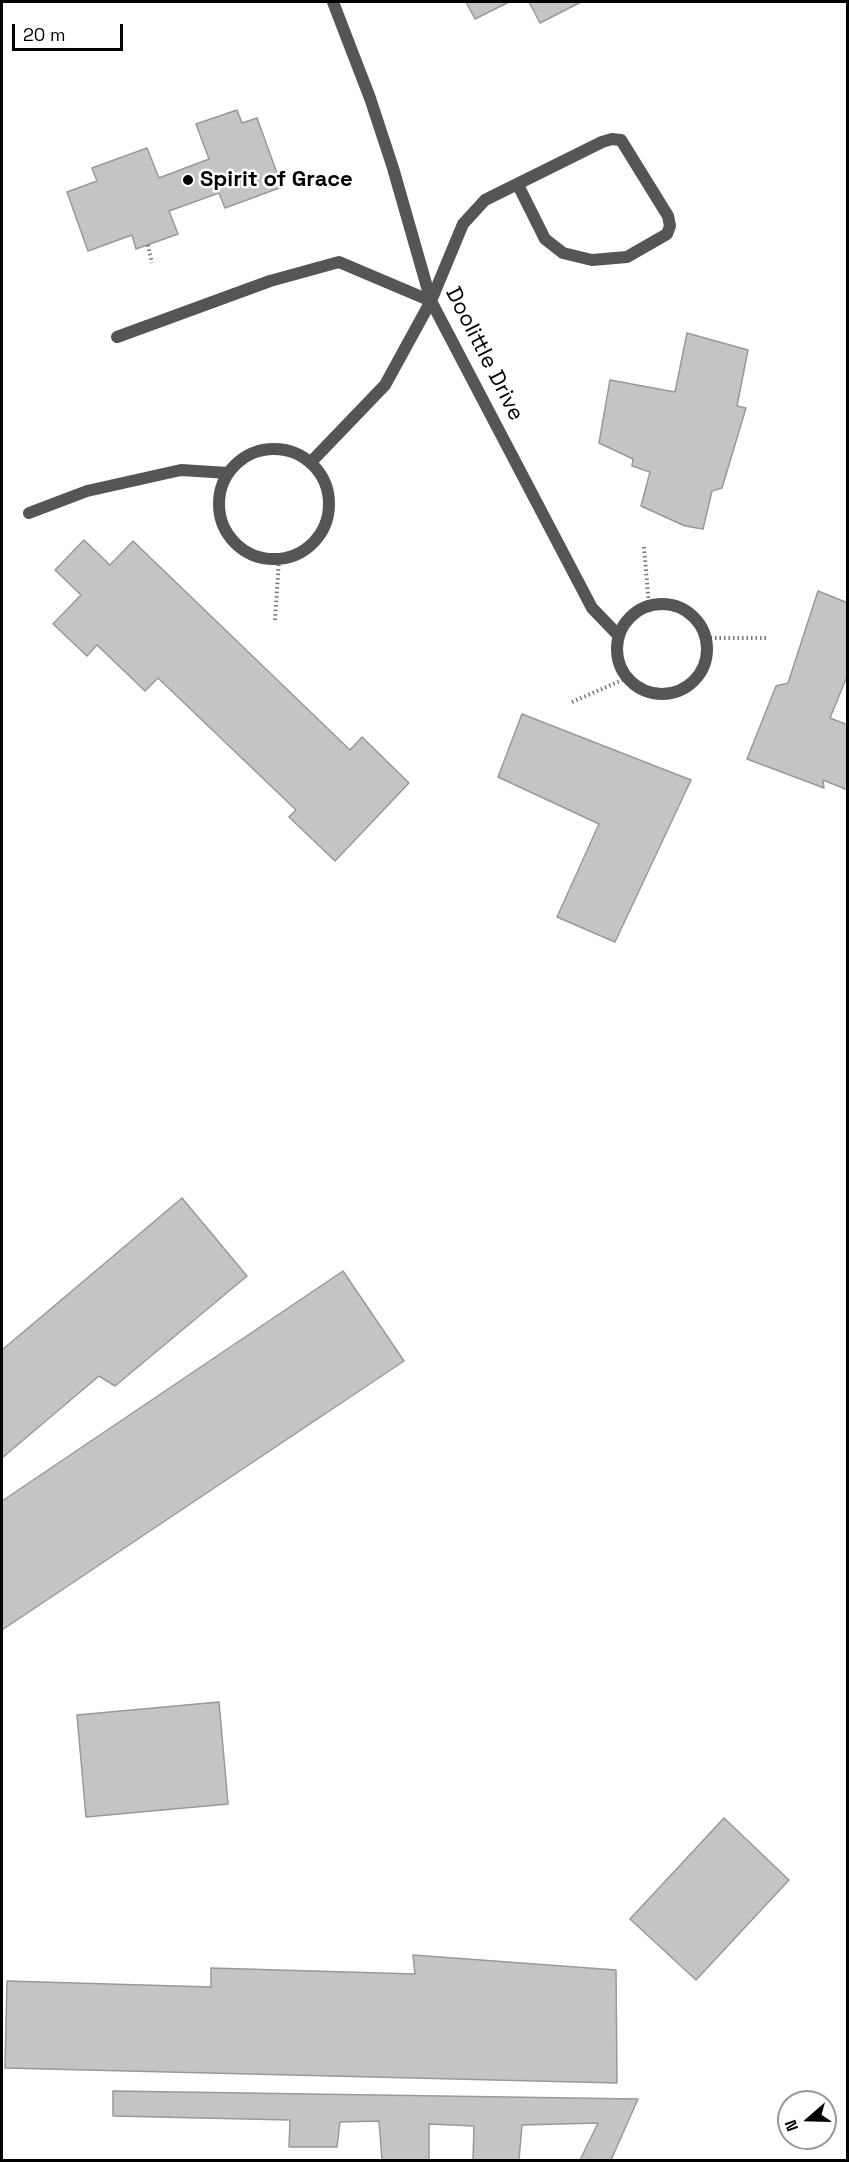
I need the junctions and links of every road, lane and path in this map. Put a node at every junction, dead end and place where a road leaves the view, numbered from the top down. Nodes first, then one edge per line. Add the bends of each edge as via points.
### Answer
1 (333, 2) edge
2 (518, 185) junction
3 (148, 245) dead end
4 (152, 263) dead end
5 (431, 301) junction
6 (117, 337) dead end
7 (311, 462) junction
8 (228, 473) junction
9 (29, 513) dead end
10 (645, 547) dead end
11 (279, 560) junction
12 (649, 606) junction
13 (275, 620) dead end
14 (619, 636) junction
15 (706, 638) junction
16 (768, 638) dead end
17 (627, 678) junction
18 (572, 702) dead end

1 - 5 street, Doolittle Drive via 393,168
2 - 2 street via 602,142 621,140 668,216 670,226 667,234 627,258 592,260 563,253 545,239
2 - 5 street via 485,200 463,224
3 - 4 path
5 - 6 street via 339,262 270,281
5 - 7 street via 385,385
5 - 14 street, Doolittle Drive via 592,608
7 - 8 street via 295,452 277,448 258,450 241,459
7 - 11 street via 323,477 329,494 324,530 312,545
8 - 9 street via 181,470 87,491
8 - 11 street via 220,489 218,507 231,540 261,558
10 - 12 path
11 - 13 path
12 - 14 street via 635,612
12 - 15 street via 663,604 690,614
14 - 17 street via 618,657
15 - 16 path
15 - 17 street via 703,668 682,689 668,694 653,693
17 - 18 path

